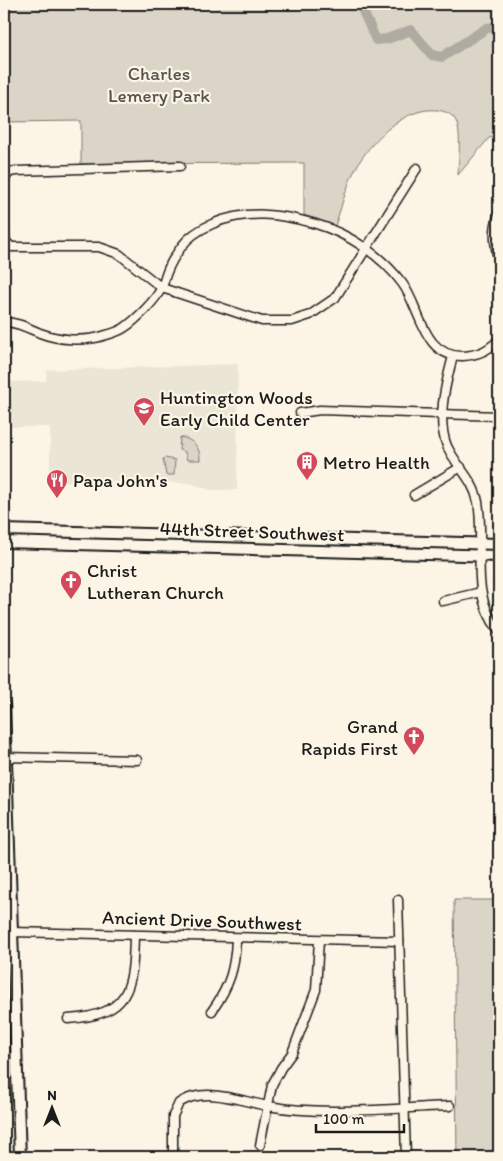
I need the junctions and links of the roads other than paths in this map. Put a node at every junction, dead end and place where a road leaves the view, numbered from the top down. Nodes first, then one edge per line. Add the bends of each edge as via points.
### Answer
1 (180, 166) dead end
2 (416, 168) dead end
3 (4, 178) edge
4 (499, 214) edge
5 (4, 220) edge
6 (5, 240) edge
7 (497, 241) edge
8 (366, 248) junction
9 (499, 263) edge
10 (162, 288) junction
11 (4, 322) edge
12 (499, 340) edge
13 (454, 356) junction
14 (300, 413) dead end
15 (443, 414) junction
16 (499, 416) edge
17 (461, 467) junction
18 (414, 495) dead end
19 (4, 530) edge
20 (340, 539) junction
21 (4, 542) edge
22 (479, 543) junction
23 (499, 544) edge
24 (324, 551) junction
25 (479, 556) junction
26 (499, 556) edge
27 (481, 592) junction
28 (443, 601) dead end
29 (499, 630) edge
30 (4, 705) edge
31 (5, 757) edge
32 (136, 760) dead end
33 (398, 900) dead end
34 (8, 932) edge
35 (134, 934) junction
36 (236, 938) junction
37 (319, 940) junction
38 (399, 941) junction
39 (212, 1011) dead end
40 (68, 1019) dead end
41 (4, 1041) edge
42 (267, 1106) junction
43 (450, 1106) dead end
44 (405, 1108) junction
45 (260, 1145) dead end
46 (8, 1157) edge
47 (20, 1157) edge
48 (174, 1157) edge
49 (406, 1157) edge

1 - 3 street via 16,171
2 - 8 street
4 - 7 street
5 - 6 street
6 - 10 street via 12,247 99,247 119,254
7 - 9 street
8 - 10 street via 335,298 310,315 292,321 262,321
8 - 10 street via 332,231 292,218 267,214 240,215 203,228 183,245 167,272
8 - 13 street via 402,284 428,338 438,348
10 - 11 street via 143,312 123,329 101,337 63,338
12 - 13 street via 481,354
13 - 15 street
14 - 15 street via 320,410
15 - 16 street
15 - 17 street via 447,446
17 - 18 street
17 - 22 street via 478,501
19 - 20 main road, 44th Street Southwest
20 - 22 main road, 44th Street Southwest
20 - 24 main road
21 - 24 main road, 44th Street Southwest
22 - 23 main road, 44th Street Southwest
22 - 25 street
24 - 25 main road, 44th Street Southwest
25 - 26 main road, 44th Street Southwest
25 - 27 street
27 - 28 street
27 - 29 street via 485,607
30 - 31 main road
31 - 32 street
31 - 34 main road
33 - 38 street
34 - 35 street, Ancient Drive Southwest
34 - 47 main road
35 - 36 street, Ancient Drive Southwest
35 - 40 street via 132,977 122,998 99,1014
36 - 37 street, Ancient Drive Southwest
36 - 39 street via 236,961 231,980
37 - 38 street, Ancient Drive Southwest
37 - 42 street via 316,990 292,1054 272,1085
38 - 44 street
41 - 46 main road
42 - 44 street via 300,1110
42 - 45 street
42 - 48 street via 238,1099 196,1095 186,1098 179,1103 173,1116
43 - 44 street
44 - 49 street

